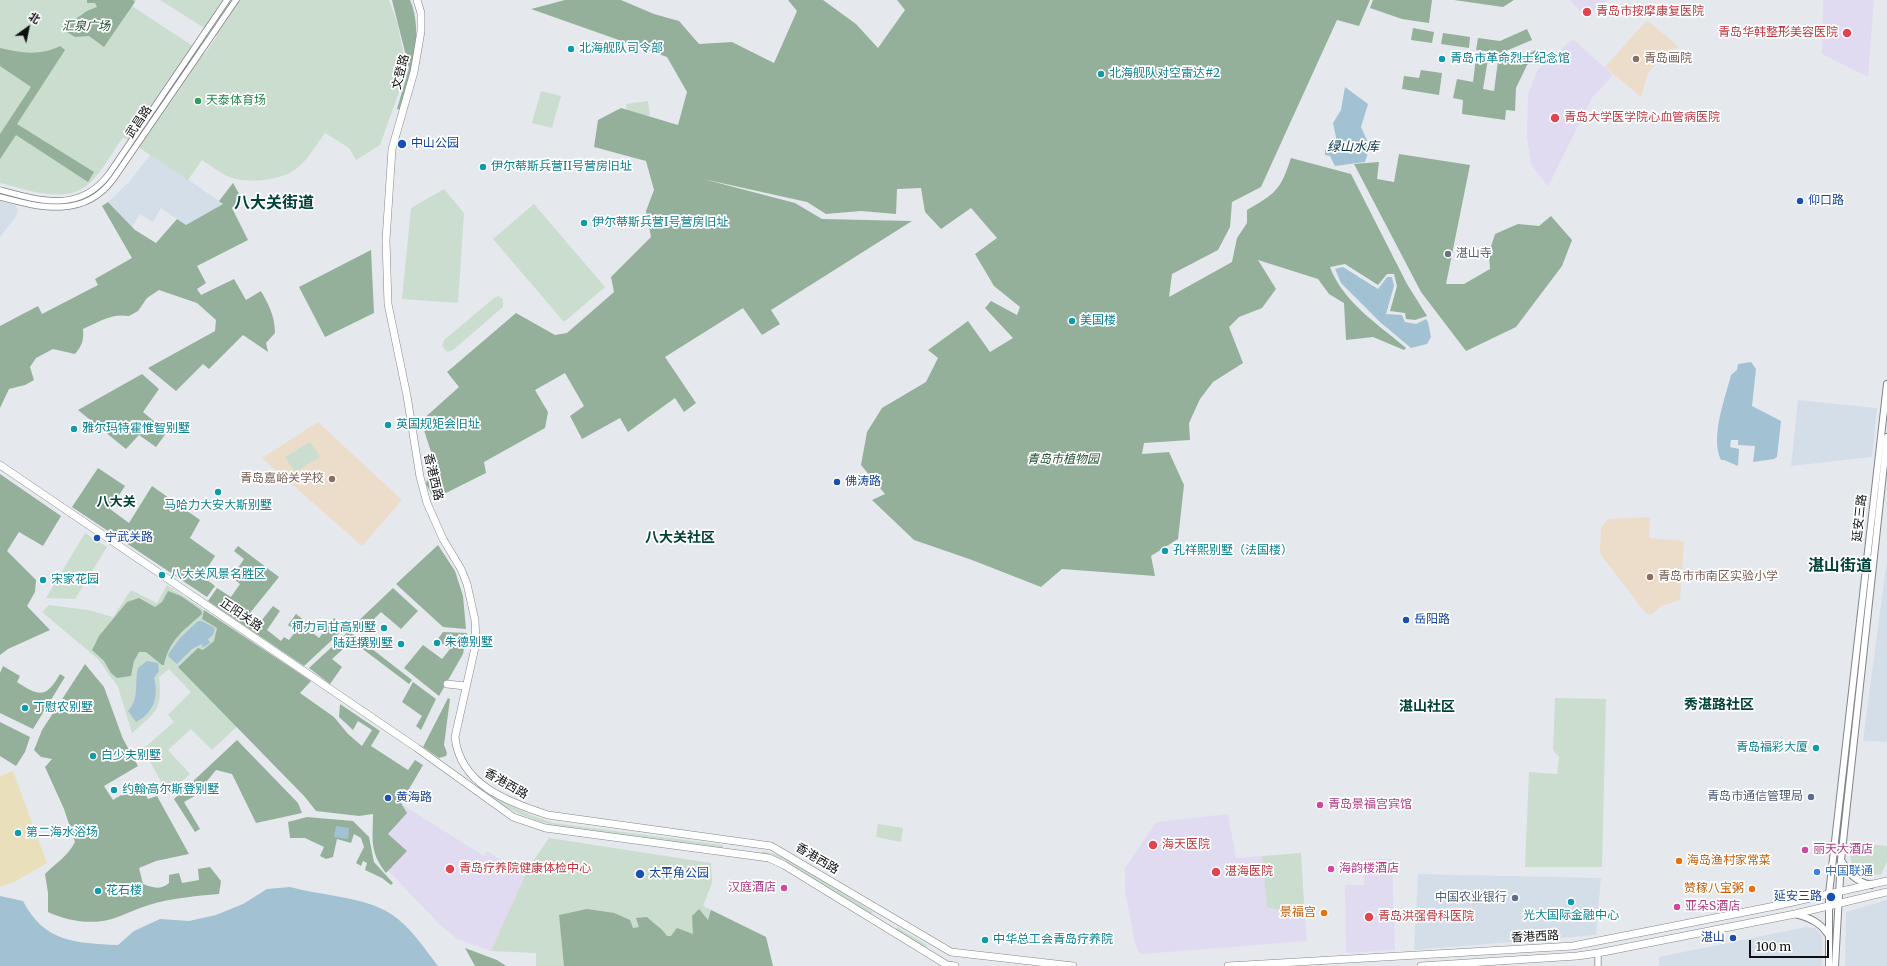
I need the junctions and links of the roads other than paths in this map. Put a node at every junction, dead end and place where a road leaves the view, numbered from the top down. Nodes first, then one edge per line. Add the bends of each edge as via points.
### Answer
1 (227, 0) edge
2 (236, 0) edge
3 (417, 0) edge
4 (392, 149) joint
5 (0, 190) edge
6 (0, 197) edge
7 (1887, 384) edge
8 (1887, 437) edge
9 (0, 465) edge
10 (447, 684) dead end
11 (465, 686) junction
12 (468, 785) joint
13 (1842, 860) junction
14 (1887, 881) edge
15 (1872, 885) junction
16 (1887, 892) edge
17 (1839, 893) junction
18 (1829, 894) junction
19 (1838, 905) junction
20 (1829, 907) junction
21 (1795, 914) junction
22 (1830, 937) junction
23 (1598, 953) junction
24 (955, 966) edge
25 (1072, 966) edge
26 (1228, 966) edge
27 (1421, 966) edge
28 (1598, 966) edge
29 (1829, 966) edge
30 (1835, 966) edge

1 - 5 street, 武昌路 via 102,183 72,200 51,202
2 - 6 street, 武昌路 via 107,187 99,194 74,206 49,208
3 - 4 main road, 文登路 via 421,13 419,45
4 - 11 main road, 香港西路 via 386,240 388,304 427,503 443,538 461,568 475,620 476,643
7 - 18 main road, 延安三路
8 - 13 main road, 延安三路
9 - 12 main road, 正阳关路
10 - 11 main road
11 - 25 main road, 香港西路 via 455,737 461,759 467,771 480,784 516,805 548,815 772,846 951,952
12 - 24 main road, 香港西路 via 514,817 545,828 769,858 947,965
13 - 15 main road via 1859,882
13 - 17 main road, 延安三路
14 - 15 main road, 香港西路
15 - 17 main road, 香港西路
16 - 19 main road, 香港西路
17 - 18 main road, 香港西路
17 - 19 main road, 延安三路
18 - 20 main road, 延安三路
18 - 26 main road, 香港西路 via 1573,946
19 - 20 main road, 香港西路
19 - 30 main road, 延安三路
20 - 21 main road, 香港西路
20 - 22 main road, 延安三路
21 - 22 main road via 1816,921
21 - 23 main road, 香港西路
22 - 29 main road, 延安三路
23 - 27 main road, 香港西路
23 - 28 street

